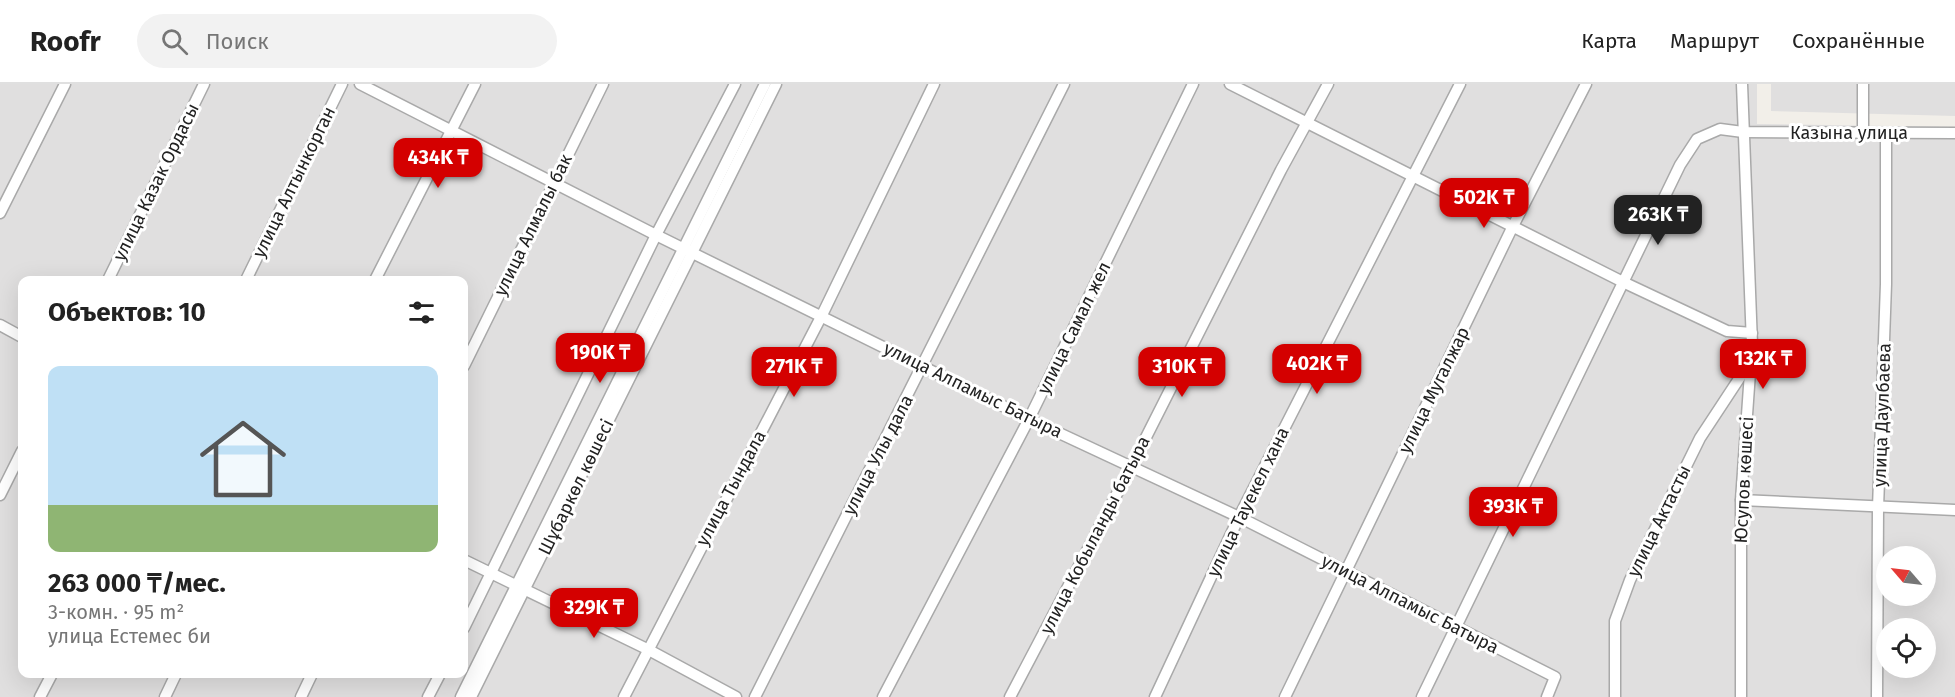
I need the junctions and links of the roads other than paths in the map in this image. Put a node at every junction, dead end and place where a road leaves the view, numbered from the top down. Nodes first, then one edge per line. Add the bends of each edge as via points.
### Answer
1 (65, 84) edge
2 (204, 84) edge
3 (342, 84) edge
4 (360, 84) edge
5 (476, 84) edge
6 (603, 84) edge
7 (735, 84) edge
8 (765, 84) edge
9 (776, 84) edge
10 (934, 84) edge
11 (1064, 84) edge
12 (1193, 84) edge
13 (1230, 84) edge
14 (1328, 84) edge
15 (1460, 84) edge
16 (1586, 84) edge
17 (1742, 84) edge
18 (1863, 84) edge
19 (1308, 123) junction
20 (452, 130) junction
21 (1743, 132) junction
22 (1863, 133) junction
23 (1955, 133) edge
24 (1886, 134) junction
25 (1414, 175) junction
26 (554, 182) junction
27 (0, 213) edge
28 (1512, 228) junction
29 (656, 235) junction
30 (688, 251) junction
31 (110, 276) edge
32 (248, 276) edge
33 (377, 276) edge
34 (1625, 283) junction
35 (822, 315) junction
36 (0, 325) edge
37 (1752, 333) junction
38 (18, 335) edge
39 (468, 358) edge
40 (1751, 360) junction
41 (923, 365) junction
42 (1029, 419) junction
43 (18, 459) edge
44 (1131, 467) junction
45 (0, 495) edge
46 (1741, 500) junction
47 (1878, 508) junction
48 (1955, 510) edge
49 (1239, 518) junction
50 (468, 562) edge
51 (1347, 571) junction
52 (491, 574) junction
53 (520, 589) junction
54 (468, 619) edge
55 (1455, 627) junction
56 (647, 649) junction
57 (50, 678) edge
58 (174, 678) edge
59 (310, 678) edge
60 (438, 678) edge
61 (40, 697) edge
62 (165, 697) edge
63 (301, 697) edge
64 (428, 697) edge
65 (461, 697) edge
66 (471, 697) edge
67 (624, 697) edge
68 (736, 697) edge
69 (755, 697) edge
70 (883, 697) edge
71 (1010, 697) edge
72 (1155, 697) edge
73 (1285, 697) edge
74 (1422, 697) edge
75 (1547, 697) edge
76 (1615, 697) edge
77 (1741, 697) edge
78 (1878, 697) edge

1 - 27 street
2 - 31 street, улица Казак Ордасы
3 - 32 street, улица Алтынкорган
4 - 20 street, улица Алпамыс Батыра
5 - 20 street
6 - 26 street, улица Алмалы бак
7 - 29 street
8 - 30 street, Шұбаркөл көшесі
9 - 30 street, Шұбаркөл көшесі
10 - 35 street, улица Тындала
11 - 41 street, улица Улы дала
12 - 42 street, улица Самал жел
13 - 19 street
14 - 19 street, улица Кобыланды батыра
15 - 25 street, улица Тауекел хана
16 - 28 street, улица Мугалжар
17 - 21 street, Юсупов көшесі
18 - 22 street
19 - 25 street
19 - 44 street, улица Кобыланды батыра
20 - 26 street, улица Алпамыс Батыра
20 - 33 street
21 - 22 street, Казына улица
21 - 34 street, Казына улица via 1720,129 1697,139 1680,165
21 - 37 street, Юсупов көшесі
22 - 24 street, Казына улица
23 - 24 street, Казына улица
24 - 47 street, улица Даулбаева via 1886,284
25 - 28 street
25 - 49 street, улица Тауекел хана
26 - 29 street, улица Алпамыс Батыра
26 - 39 street, улица Алмалы бак
28 - 34 street
28 - 51 street, улица Мугалжар
29 - 30 street, улица Алпамыс Батыра
29 - 52 street
30 - 35 street, улица Алпамыс Батыра
30 - 53 street, Шұбаркөл көшесі
34 - 37 street via 1727,331
34 - 55 street, Казына улица
35 - 41 street, улица Алпамыс Батыра
35 - 56 street, улица Тындала
36 - 38 street
37 - 40 street, Юсупов көшесі
40 - 46 street, Юсупов көшесі
40 - 76 street, улица Актасты via 1700,438 1630,580 1615,621
41 - 42 street, улица Алпамыс Батыра
41 - 69 street, улица Улы дала
42 - 44 street, улица Алпамыс Батыра
42 - 70 street, улица Самал жел
43 - 45 street
44 - 49 street, улица Алпамыс Батыра
44 - 71 street, улица Кобыланды батыра
46 - 47 street
46 - 77 street, Юсупов көшесі
47 - 48 street
47 - 78 street, улица Даулбаева
49 - 51 street, улица Алпамыс Батыра
49 - 72 street, улица Тауекел хана
50 - 52 street
51 - 55 street, улица Алпамыс Батыра
51 - 73 street, улица Мугалжар
52 - 53 street
52 - 54 street
53 - 56 street
53 - 65 street, Шұбаркөл көшесі
53 - 66 street, Шұбаркөл көшесі
55 - 74 street, Казына улица
55 - 75 street, улица Алпамыс Батыра via 1555,677
56 - 67 street, улица Тындала
56 - 68 street
57 - 61 street
58 - 62 street
59 - 63 street
60 - 64 street

